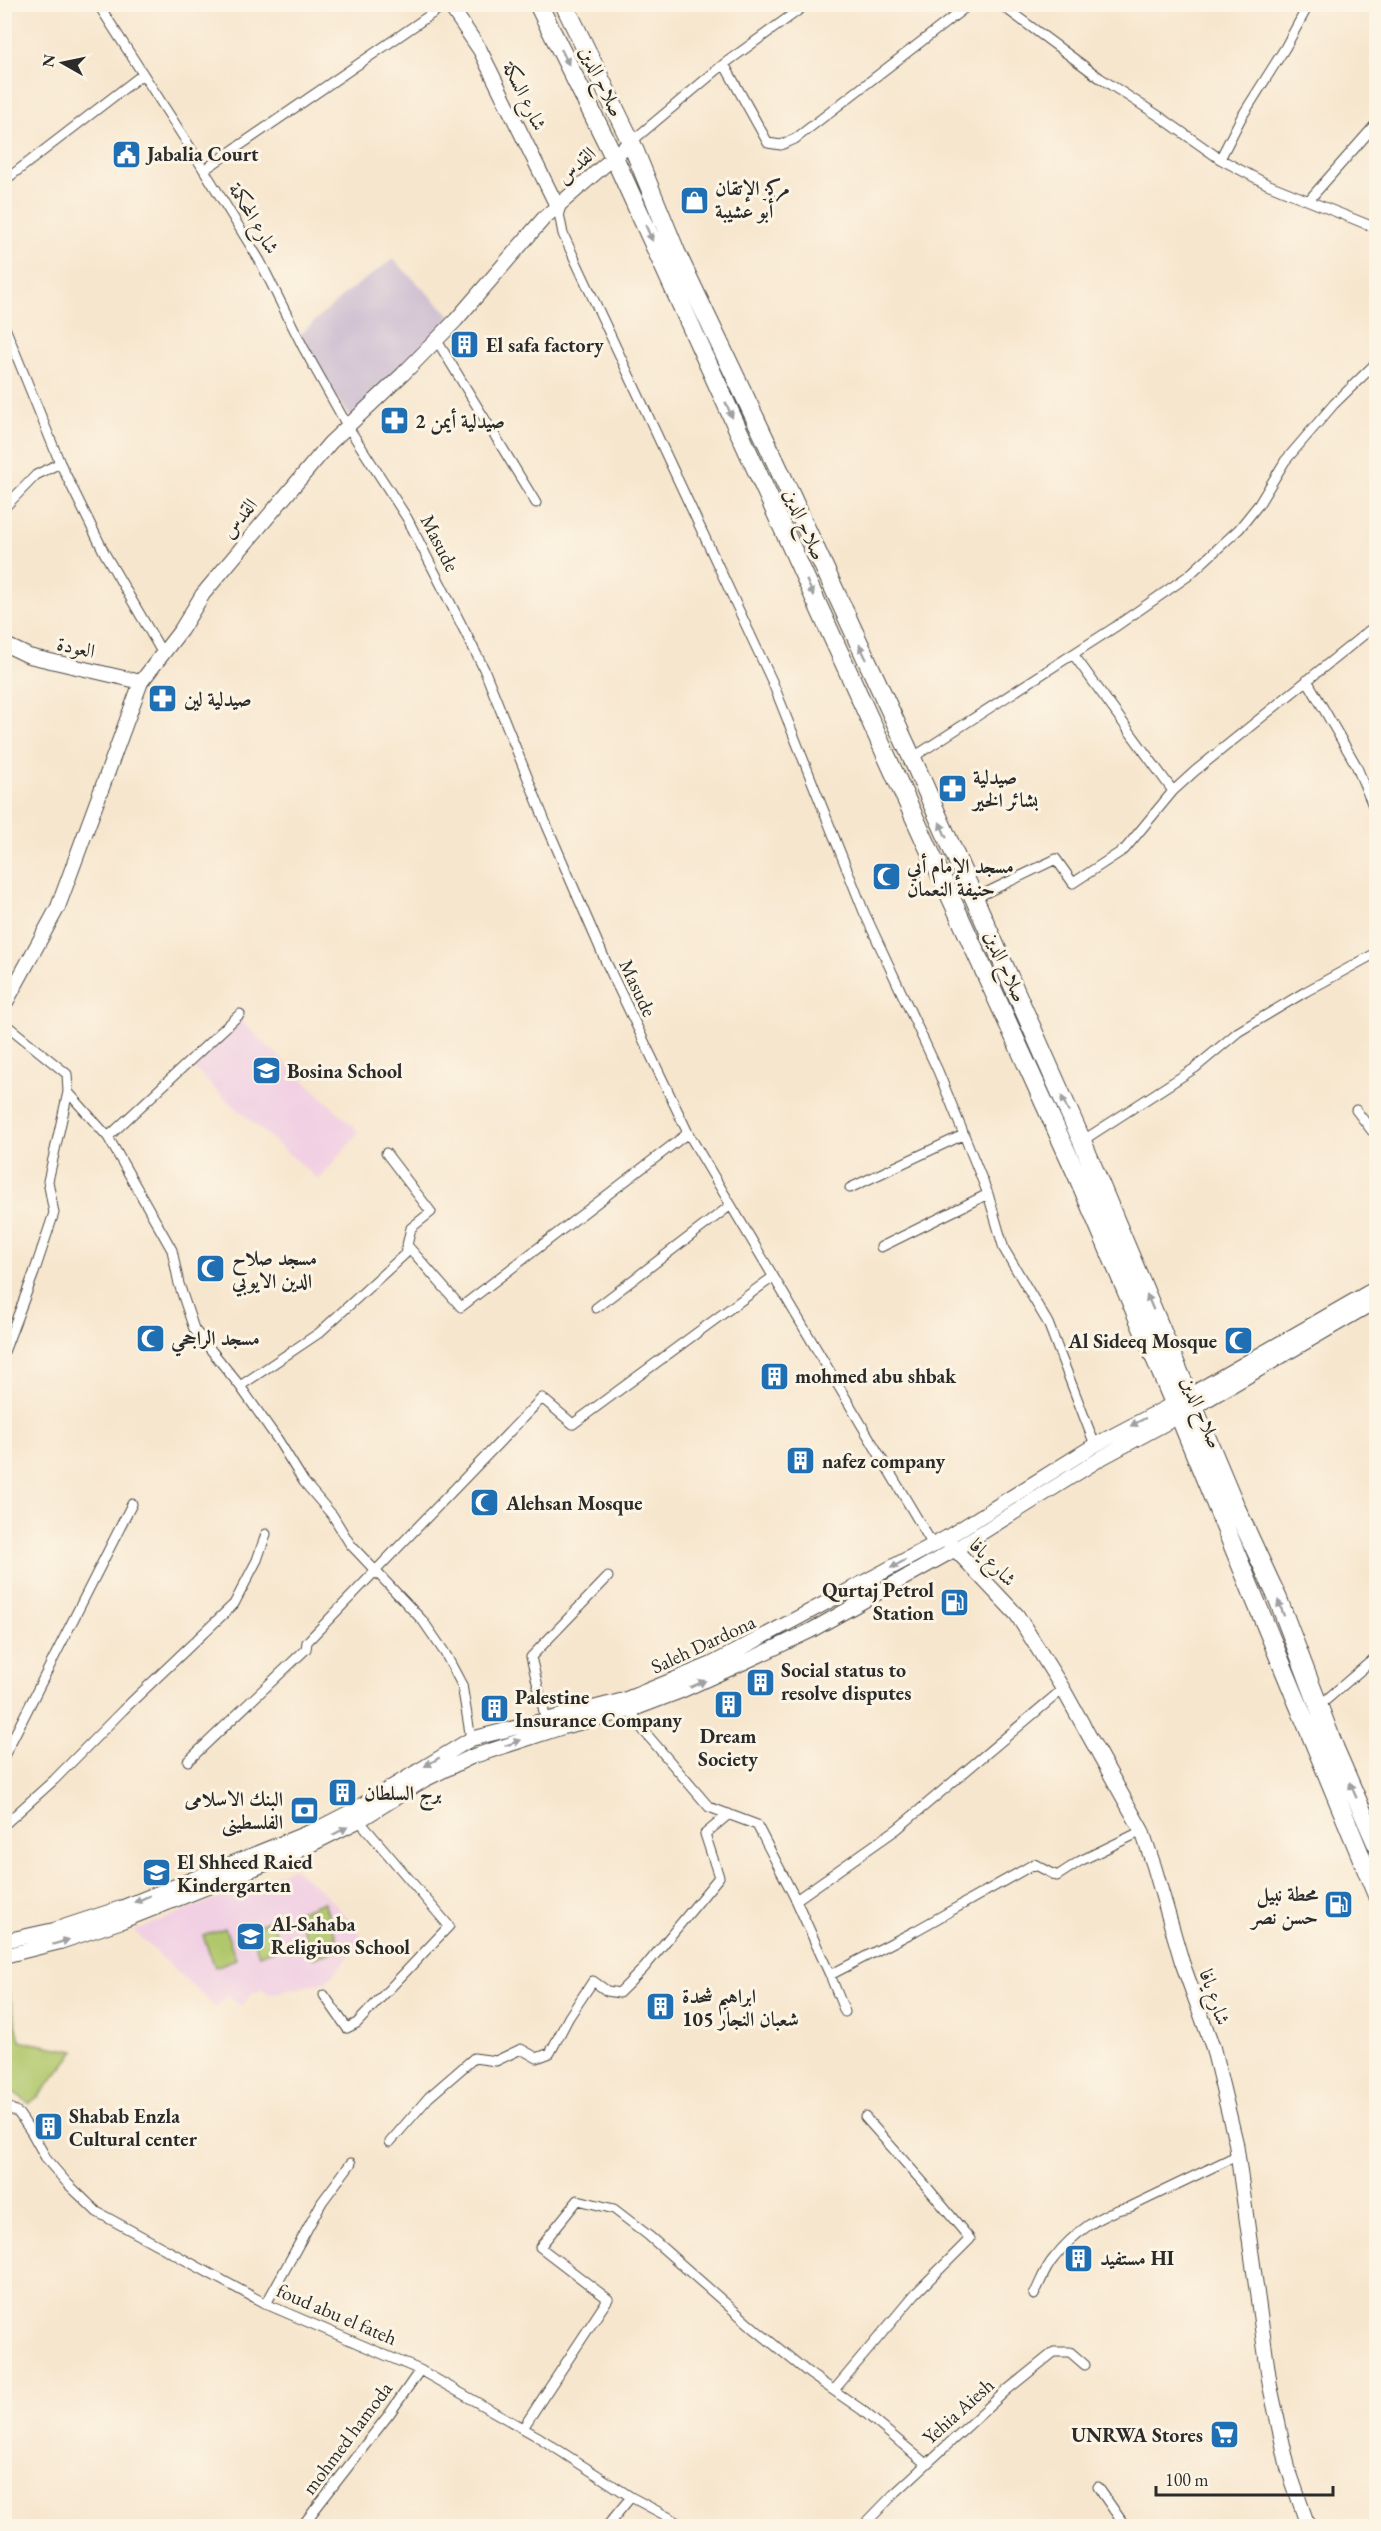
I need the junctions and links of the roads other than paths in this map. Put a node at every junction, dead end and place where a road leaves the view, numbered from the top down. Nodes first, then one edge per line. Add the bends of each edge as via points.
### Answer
1 (98, 4) edge
2 (447, 4) edge
3 (538, 4) edge
4 (564, 4) edge
5 (807, 4) edge
6 (970, 4) edge
7 (1000, 4) edge
8 (1017, 4) edge
9 (1306, 5) edge
10 (1009, 13) junction
11 (724, 64) junction
12 (143, 74) junction
13 (1377, 124) edge
14 (631, 142) junction
15 (614, 157) junction
16 (1220, 159) junction
17 (204, 170) junction
18 (4, 181) edge
19 (1309, 200) junction
20 (558, 208) junction
21 (1377, 228) edge
22 (4, 325) edge
23 (436, 339) junction
24 (1377, 363) edge
25 (348, 427) junction
26 (60, 463) junction
27 (536, 503) dead end
28 (4, 508) edge
29 (1377, 625) edge
30 (4, 644) edge
31 (163, 654) junction
32 (1073, 654) junction
33 (1308, 680) junction
34 (141, 682) junction
35 (912, 758) junction
36 (1173, 791) junction
37 (1377, 813) edge
38 (973, 899) junction
39 (1377, 953) edge
40 (4, 1006) edge
41 (240, 1014) dead end
42 (4, 1023) edge
43 (68, 1092) junction
44 (1356, 1110) dead end
45 (1377, 1128) edge
46 (687, 1133) junction
47 (963, 1135) junction
48 (108, 1137) junction
49 (1082, 1141) junction
50 (386, 1153) dead end
51 (850, 1188) dead end
52 (988, 1194) junction
53 (731, 1205) junction
54 (407, 1245) junction
55 (880, 1247) dead end
56 (773, 1277) junction
57 (1377, 1288) edge
58 (1377, 1301) edge
59 (596, 1308) dead end
60 (4, 1352) edge
61 (240, 1386) junction
62 (1184, 1405) junction
63 (1095, 1445) junction
64 (132, 1504) dead end
65 (266, 1534) dead end
66 (950, 1544) junction
67 (933, 1545) junction
68 (375, 1572) junction
69 (608, 1577) dead end
70 (1377, 1657) edge
71 (1063, 1689) junction
72 (628, 1705) junction
73 (1319, 1706) junction
74 (546, 1720) junction
75 (471, 1739) junction
76 (4, 1756) edge
77 (188, 1761) dead end
78 (729, 1814) junction
79 (356, 1816) junction
80 (4, 1825) edge
81 (1142, 1831) junction
82 (1377, 1843) edge
83 (1377, 1893) edge
84 (796, 1900) junction
85 (4, 1941) edge
86 (4, 1956) edge
87 (830, 1975) junction
88 (324, 1995) dead end
89 (845, 2012) dead end
90 (4, 2104) edge
91 (865, 2116) dead end
92 (390, 2142) dead end
93 (1238, 2155) junction
94 (351, 2163) dead end
95 (1034, 2295) dead end
96 (267, 2304) junction
97 (1085, 2365) dead end
98 (420, 2370) junction
99 (835, 2389) junction
100 (523, 2428) junction
101 (926, 2464) junction
102 (1098, 2487) dead end
103 (631, 2497) junction
104 (302, 2526) edge
105 (607, 2526) edge
106 (685, 2526) edge
107 (863, 2526) edge
108 (1125, 2526) edge
109 (1308, 2526) edge

1 - 12 street, شارع المحكمة
2 - 17 street
2 - 20 street, شارع السكة via 480,50
3 -> 15 highway, صلاح الدين
4 - 14 highway, صلاح الدين
5 - 11 street
6 - 11 street via 795,139 781,145 768,142
7 - 10 street
8 - 10 street
9 - 16 street via 1286,48
10 - 16 street
11 - 14 street
12 - 17 street, شارع المحكمة
12 - 18 street
13 - 19 street
14 - 15 street, القدس
35 -> 14 highway, صلاح الدين via 676,252
15 - 20 street, القدس
15 -> 62 highway, صلاح الدين
16 - 19 street via 1267,184
17 - 25 street, شارع المحكمة via 260,261
19 - 21 street
20 - 23 street, القدس via 544,218
20 - 47 street via 563,234 772,681 864,912 938,1071
22 - 26 street
23 - 25 street, القدس
23 - 27 street
24 - 32 street via 1334,404 1285,461 1239,529 1188,576
25 - 31 street, القدس via 274,507 210,585
25 - 46 street, Masude via 407,518 484,669 597,941
26 - 28 street via 36,474
26 - 31 street via 105,554
29 - 33 street
30 - 34 street, العودة via 29,656
31 - 34 street, القدس
32 - 35 street
32 - 36 street
33 - 36 street
33 - 37 street via 1356,765
34 - 40 street, القدس via 58,907
38 -> 35 highway, صلاح الدين
36 - 38 street via 1125,849 1073,883 1056,859
49 -> 38 highway, صلاح الدين
39 - 49 street via 1238,1032 1195,1068
41 - 48 street
42 - 43 street via 67,1074
43 - 48 street
43 - 60 street via 48,1181 54,1213
44 - 45 street via 1371,1131
46 - 53 street, Masude
46 - 54 street via 461,1306
47 - 51 street
47 - 52 street
48 - 61 street via 172,1250 194,1329
62 -> 49 highway, صلاح الدين
50 - 54 street via 431,1212 411,1228
52 - 55 street
52 - 63 street via 1004,1250 1048,1323
53 - 56 street, Masude
53 - 59 street
54 - 61 street via 405,1254 318,1333
56 - 67 street, Masude
56 - 68 street via 573,1424 542,1398
57 - 62 street, Saleh Dardona
58 - 62 street, Saleh Dardona
61 - 68 street via 304,1482
62 -> 63 street, Saleh Dardona
62 - 66 street, Saleh Dardona via 1103,1457
73 -> 62 highway, صلاح الدين via 1278,1599
62 - 83 highway, صلاح الدين
63 - 66 street, Saleh Dardona
64 - 76 street
65 - 80 street via 234,1604
66 - 67 street, Saleh Dardona
66 - 71 street, شارع يافا via 1017,1615
72 -> 66 street, Saleh Dardona via 681,1692 810,1630
67 -> 72 street, Saleh Dardona
68 - 75 street via 423,1621 445,1653 462,1685
68 - 77 street via 307,1642 306,1649
69 - 74 street via 531,1657
70 - 73 street
71 - 81 street, شارع يافا
71 - 84 street via 897,1829
72 - 74 street, Saleh Dardona
72 - 78 street via 643,1730 709,1807
79 -> 72 street, Saleh Dardona via 471,1757
82 -> 73 highway, صلاح الدين
74 - 75 street, Saleh Dardona
75 -> 79 street, Saleh Dardona
78 - 84 street via 757,1826
78 - 92 street via 705,1834 719,1877 619,1993 607,1991 593,1981 550,2053 537,2058 521,2049 496,2061 474,2058 429,2097
79 -> 85 street, Saleh Dardona via 121,1908
86 -> 79 street, Saleh Dardona via 122,1921 298,1851
79 - 88 street via 449,1926 357,2023 347,2028
81 - 87 street via 1057,1876 1034,1864 1024,1868
81 - 93 street, شارع يافا via 1213,2048
84 - 87 street
87 - 89 street
90 - 96 street, foud abu el fateh via 19,2114 47,2160 97,2212
91 - 99 street via 970,2239 915,2294
93 - 95 street via 1100,2219 1052,2259
93 - 109 street, شارع يافا via 1270,2386 1288,2468
94 - 96 street via 322,2202
96 - 98 street, foud abu el fateh
97 - 101 street, Yehia Aiesh via 1070,2352 1054,2352
98 - 100 street, foud abu el fateh
98 - 104 street, mohmed hamoda
99 - 100 street via 810,2374 614,2210 578,2200 540,2247 608,2299
99 - 101 street
100 - 103 street, foud abu el fateh
101 - 107 street, Yehia Aiesh
102 - 108 street
103 - 105 street
103 - 106 street, foud abu el fateh

